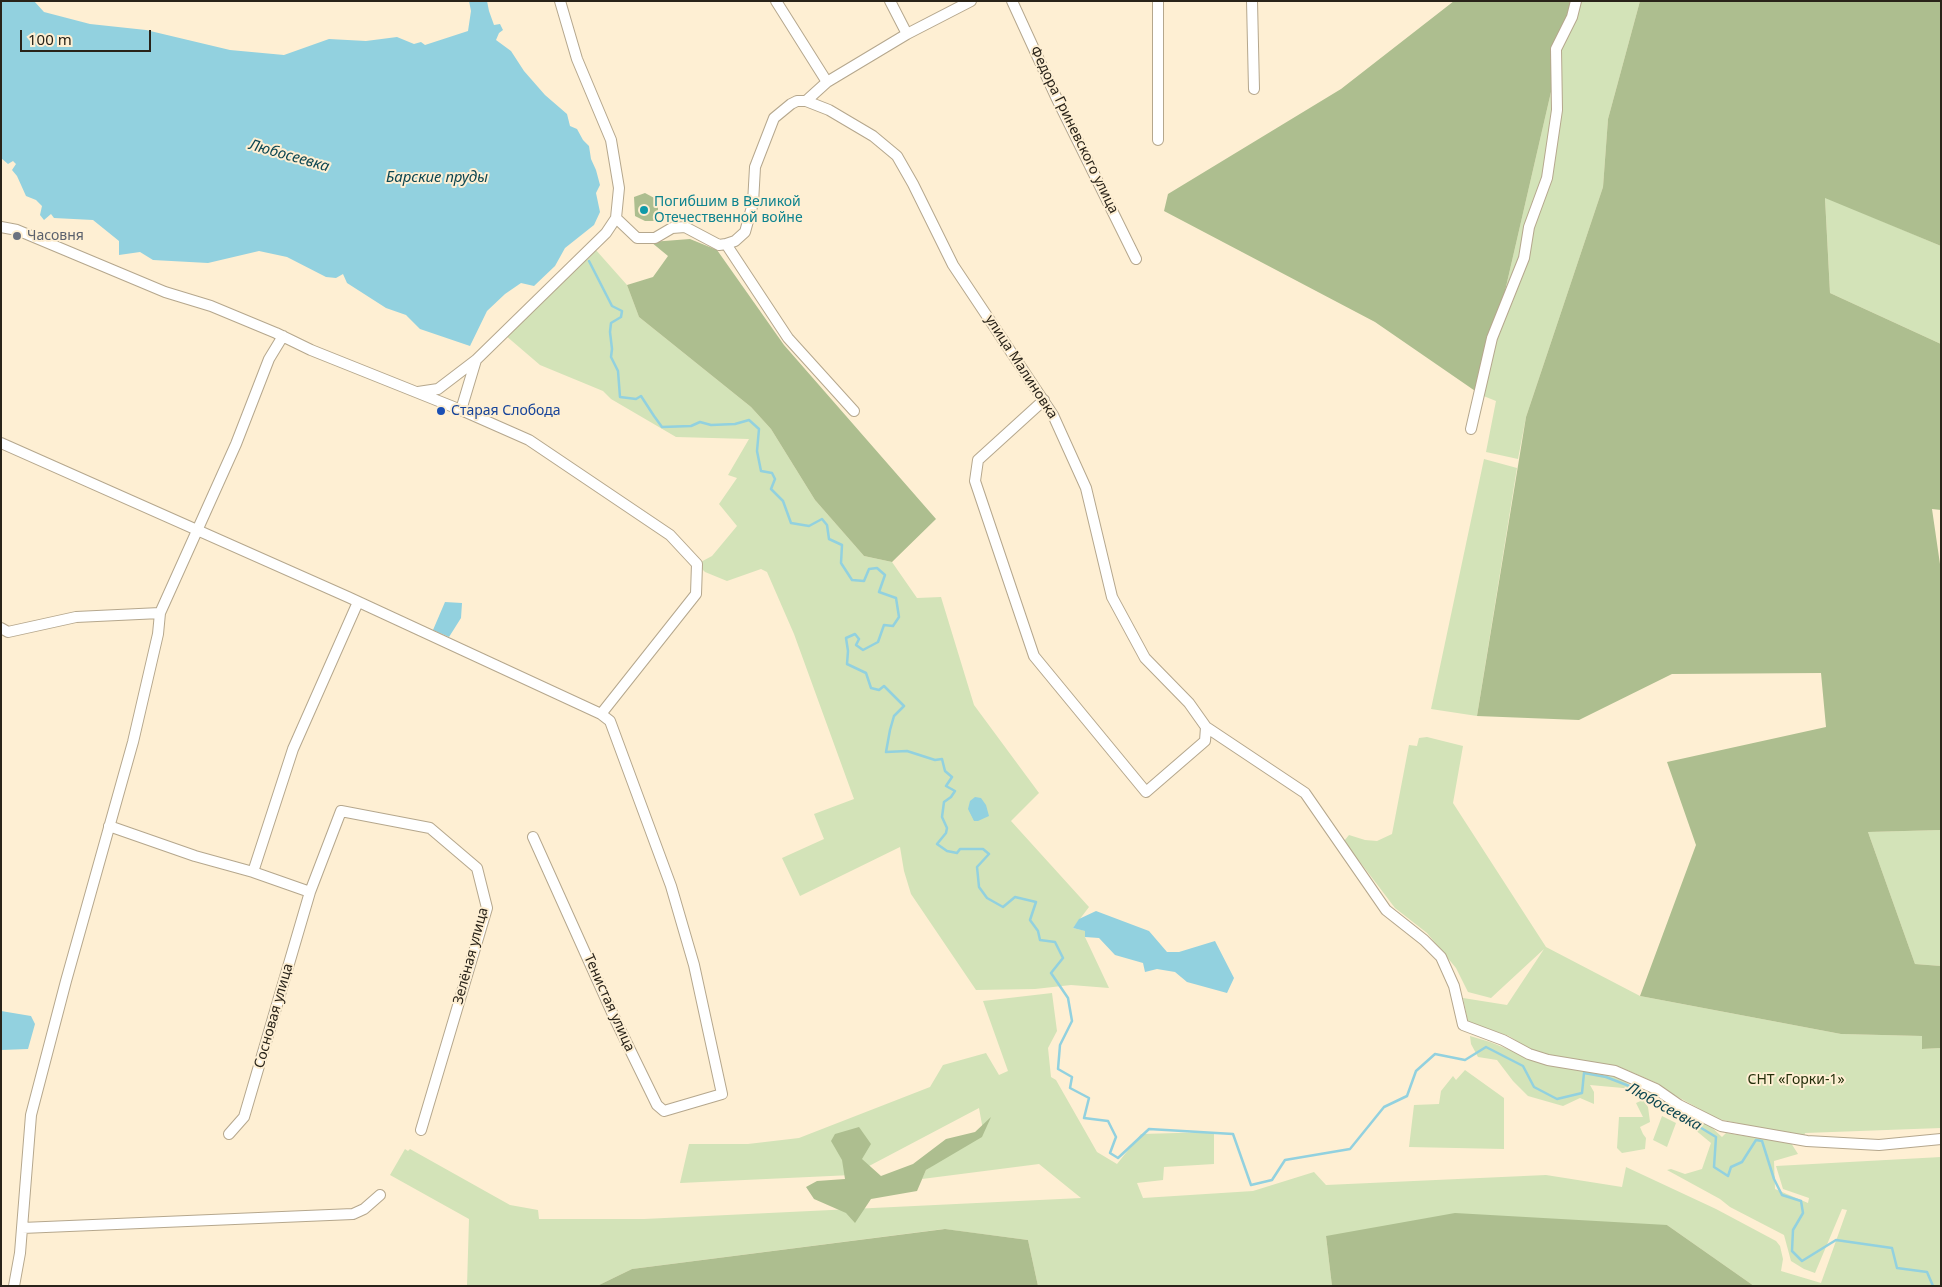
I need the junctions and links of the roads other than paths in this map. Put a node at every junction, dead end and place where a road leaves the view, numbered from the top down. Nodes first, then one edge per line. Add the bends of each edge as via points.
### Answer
1 (560, 1) edge
2 (776, 1) edge
3 (890, 1) edge
4 (971, 1) edge
5 (1012, 1) edge
6 (1158, 1) edge
7 (1252, 1) edge
8 (1576, 1) edge
9 (907, 34) junction
10 (827, 82) junction
11 (1254, 89) dead end
12 (806, 101) junction
13 (1158, 140) dead end
14 (616, 218) junction
15 (1, 227) edge
16 (726, 244) junction
17 (1136, 259) dead end
18 (282, 336) junction
19 (476, 360) junction
20 (438, 389) junction
21 (417, 392) junction
22 (1044, 400) junction
23 (439, 402) junction
24 (461, 410) junction
25 (854, 411) dead end
26 (1471, 429) dead end
27 (1, 443) edge
28 (198, 530) junction
29 (358, 602) junction
30 (160, 613) junction
31 (1, 628) edge
32 (601, 714) junction
33 (1206, 727) junction
34 (109, 826) junction
35 (534, 837) dead end
36 (253, 872) junction
37 (310, 892) junction
38 (421, 1130) dead end
39 (229, 1134) dead end
40 (1941, 1140) edge
41 (380, 1195) dead end
42 (22, 1228) junction
43 (14, 1286) edge

1 - 14 street via 577,59 612,140 619,188
2 - 10 street
3 - 9 street
4 - 9 street
5 - 17 street, Федора Гриневского улица
6 - 13 street
7 - 11 street
8 - 26 street via 1556,49 1557,110 1547,178 1529,227 1524,258 1492,338
9 - 10 street
10 - 12 street
12 - 16 street via 790,104 774,118 755,167 753,203 745,232
12 - 22 street, улица Малиновка via 830,110 873,136 897,156 953,264
14 - 16 street via 637,238 655,238 672,228 685,227 719,245
14 - 19 street via 606,233
15 - 18 street via 17,230 165,292 211,306
16 - 25 street via 788,338
18 - 21 street
18 - 28 street via 269,359
19 - 20 street
19 - 24 street
20 - 21 street
20 - 23 street
21 - 23 street
22 - 33 street, улица Малиновка via 1086,488 1112,597 1145,658 1189,703
22 - 33 street via 978,460 975,481 1034,656 1146,792 1205,742
23 - 24 street
24 - 32 street via 529,440 670,535 697,564 696,594
27 - 28 street
28 - 29 street
28 - 30 street
29 - 32 street
29 - 36 street via 293,749
30 - 31 street via 76,617 8,632
30 - 34 street via 133,742
32 - 35 street, Тенистая улица via 610,721 671,886 694,964 722,1094 664,1111 657,1106
33 - 40 street via 1305,794 1386,910 1441,957 1454,986 1463,1025 1548,1060 1615,1071 1656,1089 1679,1106 1721,1126 1807,1141 1878,1145
34 - 36 street
34 - 42 street via 31,1115
36 - 37 street
37 - 38 street, Зелёная улица via 341,811 430,828 477,868 487,908
37 - 39 street, Сосновая улица via 244,1117
41 - 42 street via 353,1214
42 - 43 street

